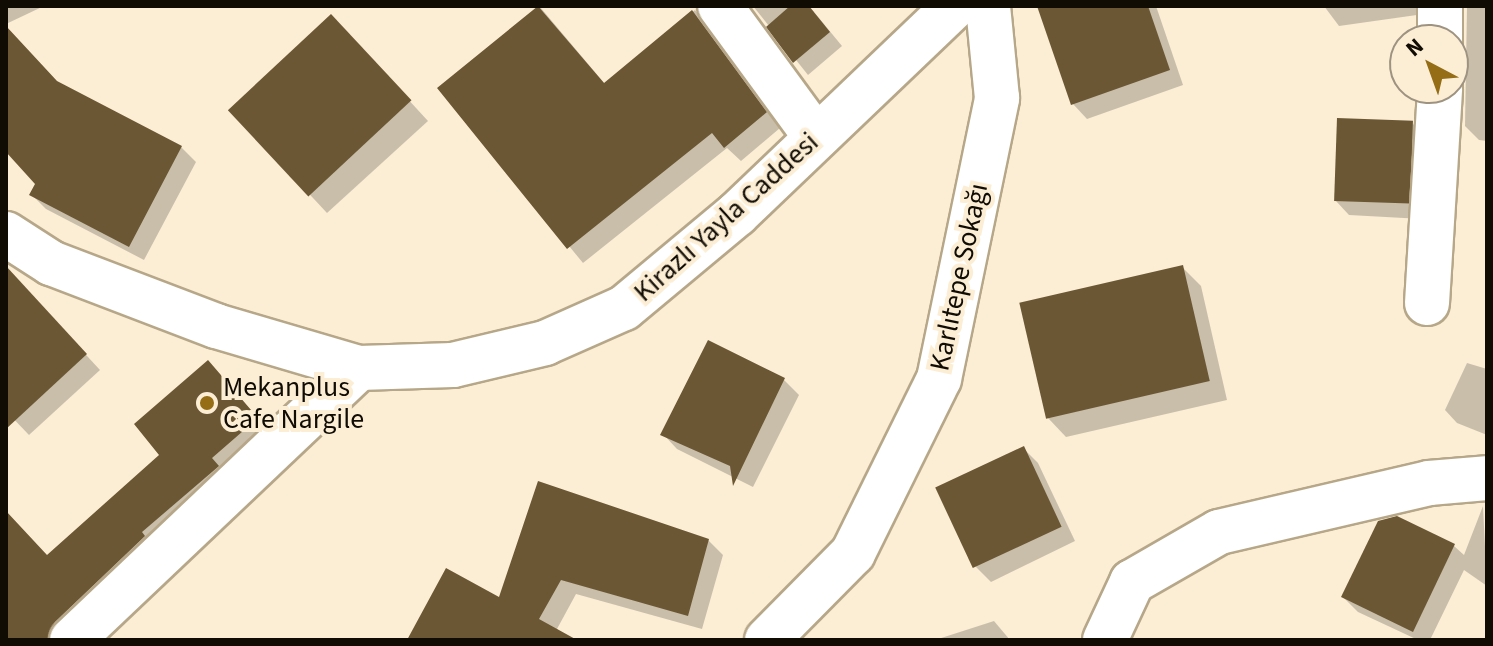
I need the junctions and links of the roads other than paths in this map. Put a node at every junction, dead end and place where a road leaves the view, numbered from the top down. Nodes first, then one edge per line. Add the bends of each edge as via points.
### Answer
1 (720, 6) edge
2 (955, 6) edge
3 (988, 6) edge
4 (1439, 104) edge
5 (816, 137) junction
6 (6, 234) edge
7 (1427, 303) dead end
8 (359, 368) junction
9 (1487, 478) edge
10 (72, 640) edge
11 (767, 640) edge
12 (1105, 640) edge

1 - 5 street
2 - 5 street, Kirazlı Yayla Caddesi
3 - 11 street, Karlıtepe Sokağı via 997,98 939,379 853,553
4 - 7 street
5 - 8 street, Kirazlı Yayla Caddesi via 737,214 624,308 545,343 453,365
6 - 8 street, Kirazlı Yayla Caddesi via 51,263 186,315
8 - 10 street
9 - 12 street via 1429,483 1219,532 1132,582

